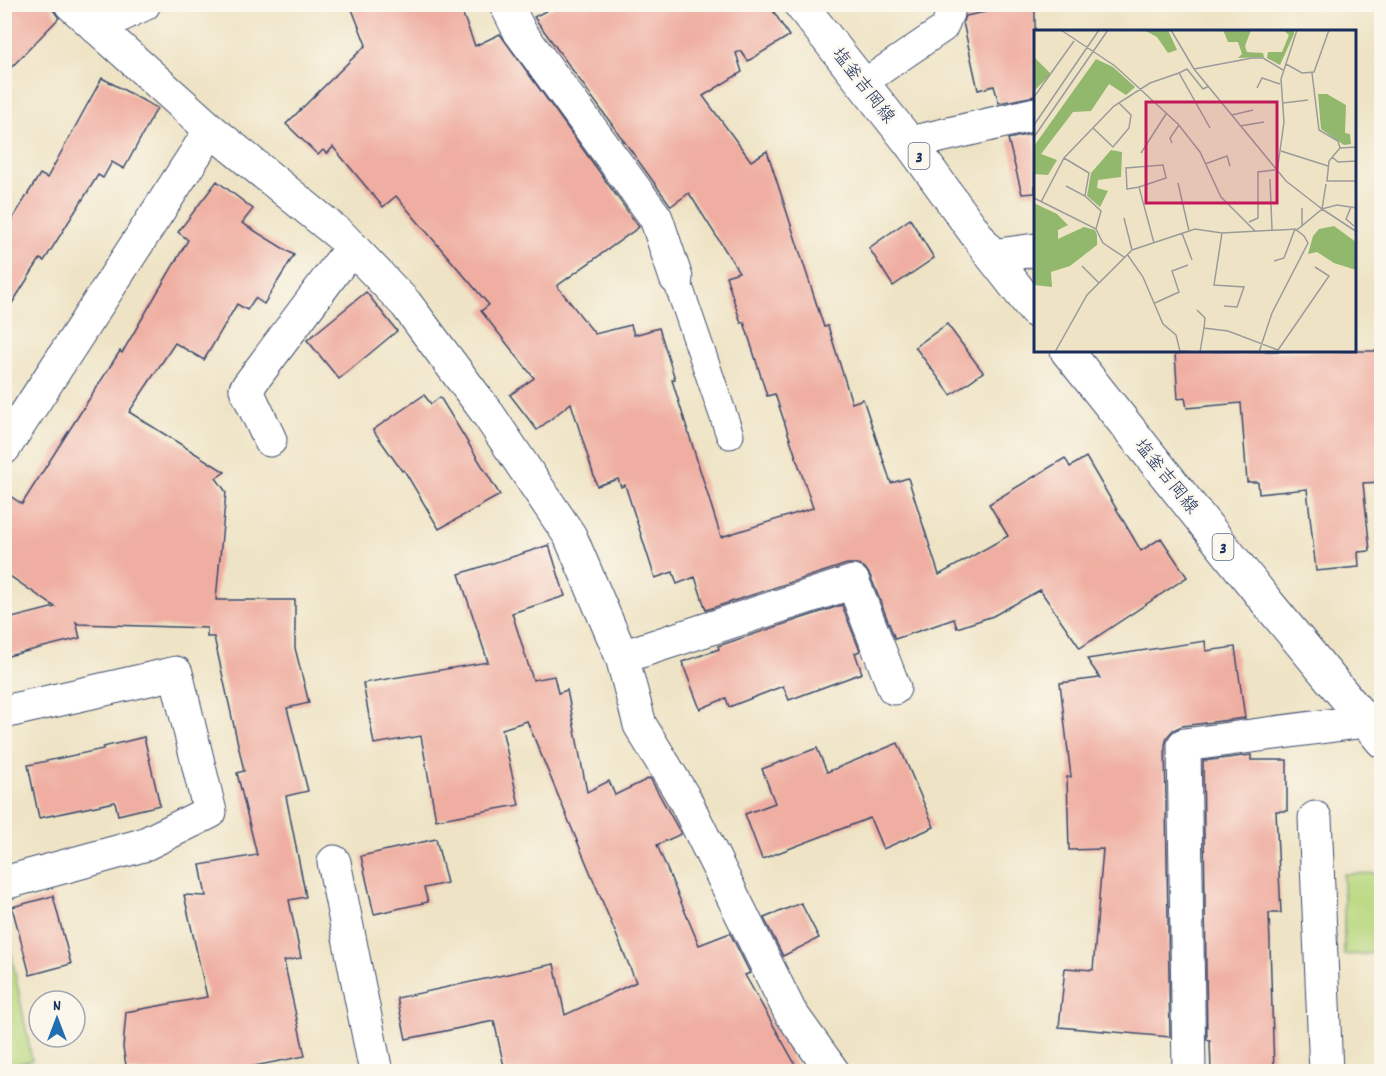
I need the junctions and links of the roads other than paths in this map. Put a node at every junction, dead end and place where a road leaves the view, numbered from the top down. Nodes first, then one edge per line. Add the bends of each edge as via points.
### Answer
1 (70, 4) edge
2 (144, 4) edge
3 (506, 4) edge
4 (800, 4) edge
5 (954, 4) edge
6 (96, 27) junction
7 (862, 84) junction
8 (1034, 114) edge
9 (211, 130) junction
10 (910, 143) junction
11 (352, 247) junction
12 (1034, 250) edge
13 (992, 256) junction
14 (676, 278) joint
15 (1034, 310) edge
16 (1068, 352) edge
17 (730, 435) dead end
18 (270, 440) dead end
19 (4, 448) edge
20 (622, 657) junction
21 (894, 688) dead end
22 (4, 712) edge
23 (1373, 731) edge
24 (1315, 818) dead end
25 (334, 862) dead end
26 (4, 883) edge
27 (376, 1071) edge
28 (832, 1071) edge
29 (1189, 1071) edge
30 (1326, 1071) edge

1 - 6 street
2 - 6 street
3 - 14 street via 520,32 656,218
4 - 7 street, 塩釜吉岡線 / 3
5 - 7 lane via 944,27
6 - 9 street
7 - 10 street, 塩釜吉岡線 / 3
8 - 10 street
9 - 11 street
9 - 19 street
10 - 13 street, 塩釜吉岡線 / 3
11 - 18 street via 246,389
11 - 20 street via 406,304 488,414 570,536
12 - 13 street
13 - 15 street, 塩釜吉岡線 / 3
14 - 17 lane
16 - 23 street, 塩釜吉岡線 / 3
20 - 21 street via 854,582
20 - 28 street via 640,724 684,798 790,1012
22 - 26 street via 176,673 210,812 143,845
23 - 29 street via 1184,745
24 - 30 street
25 - 27 street

